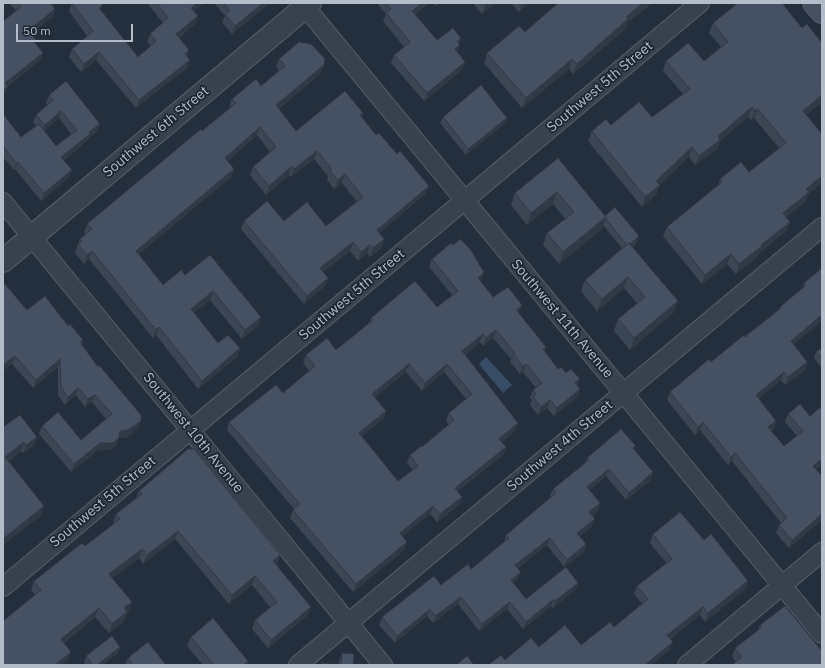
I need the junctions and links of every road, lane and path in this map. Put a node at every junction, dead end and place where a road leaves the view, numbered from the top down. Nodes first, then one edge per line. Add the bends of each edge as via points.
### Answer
1 (700, 3) edge
2 (814, 3) edge
3 (306, 4) edge
4 (822, 12) edge
5 (464, 201) junction
6 (3, 202) edge
7 (822, 227) edge
8 (32, 237) junction
9 (3, 261) edge
10 (623, 394) junction
11 (190, 429) junction
12 (822, 552) edge
13 (782, 586) junction
14 (3, 587) edge
15 (348, 623) junction
16 (822, 634) edge
17 (298, 665) edge
18 (383, 665) edge
19 (687, 665) edge

1 - 5 street, Southwest 5th Street
2 - 4 main road
3 - 5 street, Southwest 11th Avenue
3 - 8 street, Southwest 6th Street
5 - 10 street, Southwest 11th Avenue
5 - 11 street, Southwest 5th Street
6 - 8 street, Southwest 10th Avenue
7 - 10 street, Southwest 4th Street
8 - 9 street, Southwest 6th Street
8 - 11 street, Southwest 10th Avenue
10 - 13 street, Southwest 11th Avenue
10 - 15 street, Southwest 4th Street
11 - 14 street, Southwest 5th Street
11 - 15 street, Southwest 10th Avenue
12 - 13 street
13 - 16 street, Southwest 11th Avenue
13 - 19 street
15 - 17 street, Southwest 4th Street
15 - 18 street, Southwest 10th Avenue

